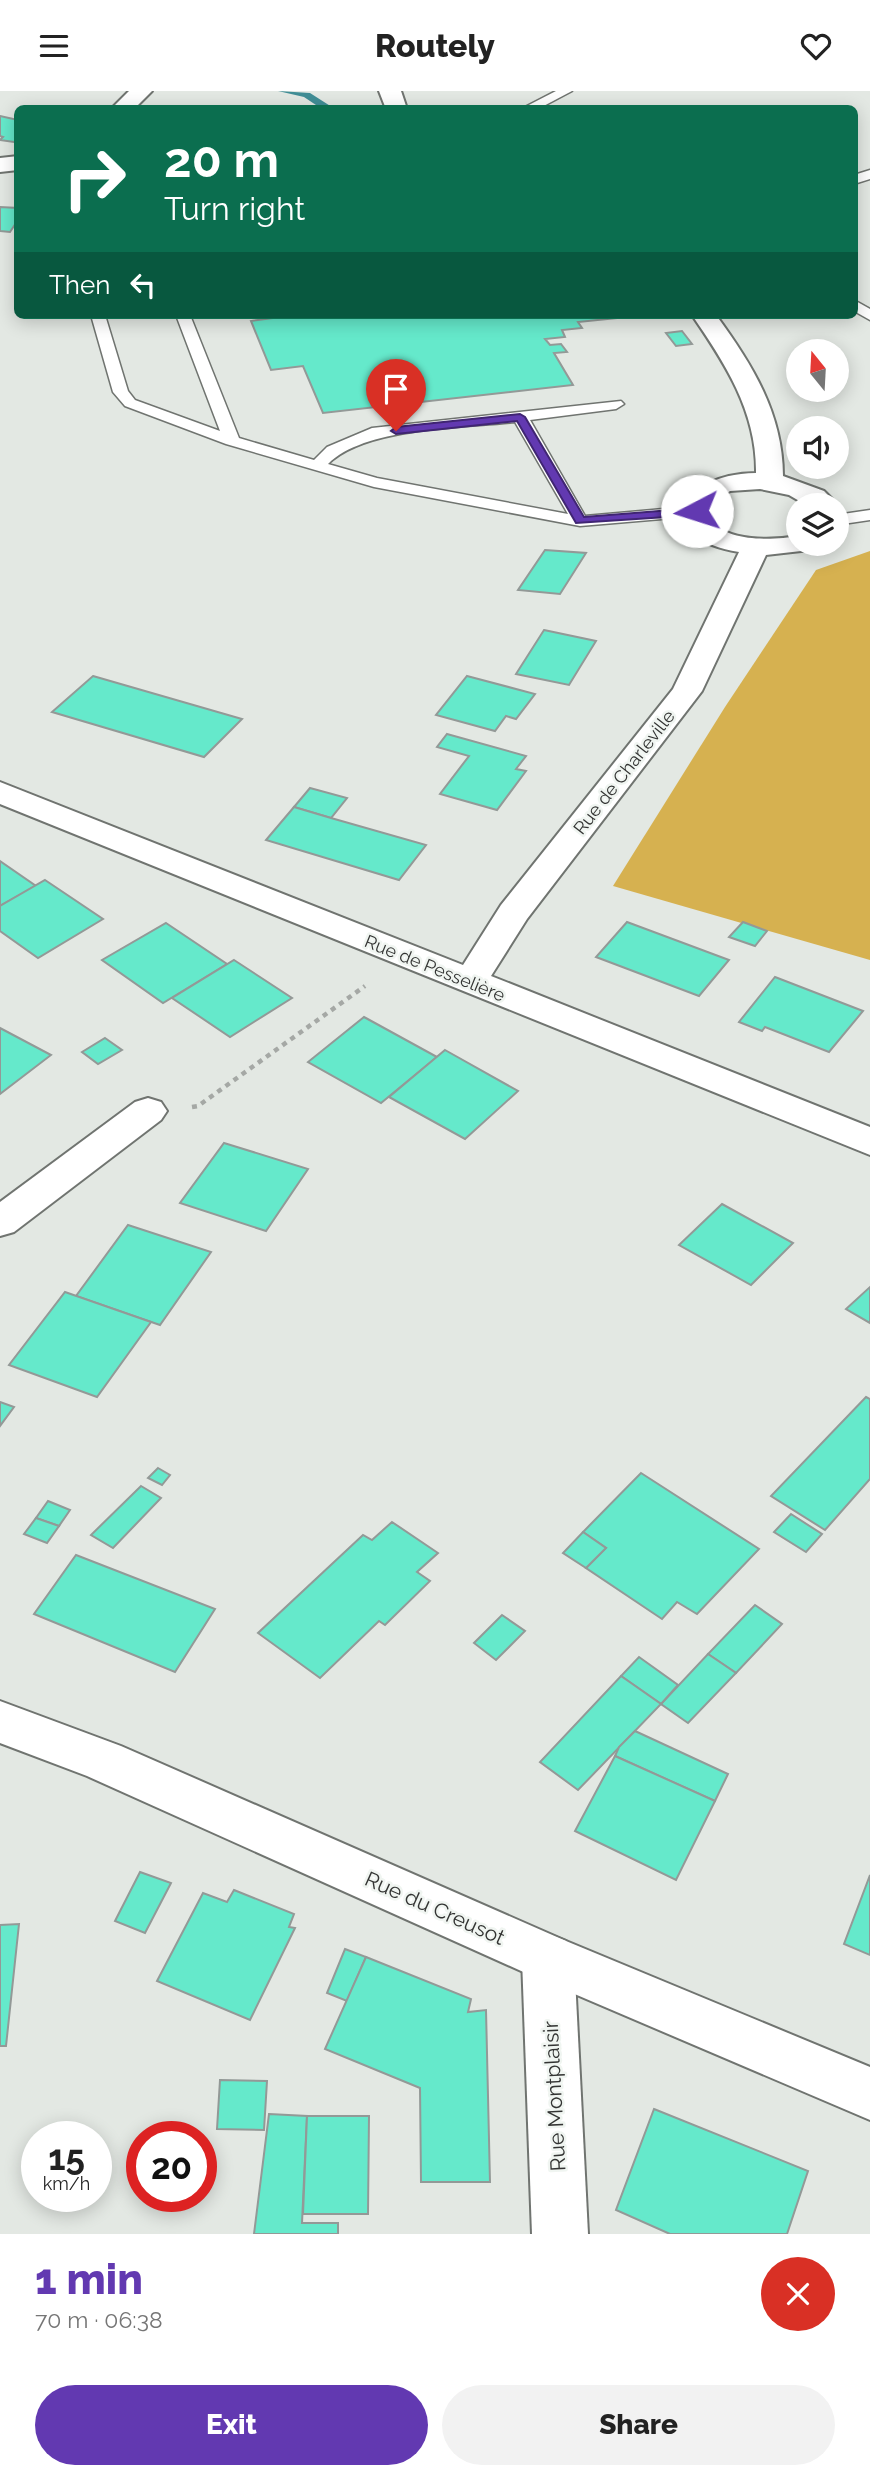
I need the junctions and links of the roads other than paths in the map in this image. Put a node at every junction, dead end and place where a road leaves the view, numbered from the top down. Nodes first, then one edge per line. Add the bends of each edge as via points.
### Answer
1 (141, 91) edge
2 (566, 91) edge
3 (125, 105) edge
4 (536, 105) edge
5 (99, 319) edge
6 (185, 319) edge
7 (707, 319) edge
8 (616, 404) dead end
9 (520, 417) junction
10 (232, 441) junction
11 (317, 466) junction
12 (769, 481) junction
13 (809, 493) edge
14 (697, 511) junction
15 (870, 515) edge
16 (849, 518) edge
17 (580, 521) junction
18 (786, 545) edge
19 (755, 548) junction
20 (0, 792) edge
21 (470, 982) junction
22 (148, 1111) road end
23 (870, 1142) edge
24 (0, 1222) edge
25 (0, 1722) edge
26 (548, 1958) junction
27 (870, 2094) edge
28 (560, 2234) edge

1 - 3 street
2 - 4 lane
5 - 10 lane via 121,392 130,403
6 - 10 lane
7 - 12 street via 744,373 762,413
8 - 9 lane
9 - 11 lane via 372,433 333,450
9 - 17 lane
10 - 11 lane
11 - 17 lane via 374,482
12 - 13 street
12 - 14 street via 731,483 715,489 704,496
14 - 17 lane
14 - 19 street via 703,526 716,536
15 - 16 lane
18 - 19 street
19 - 21 street, Rue de Charleville via 687,691 513,913
20 - 21 street, Rue de Pesselière
21 - 23 street, Rue de Pesselière
22 - 24 street
25 - 26 street, Rue du Creusot via 104,1761
26 - 27 street, Rue du Creusot
26 - 28 street, Rue Montplaisir

